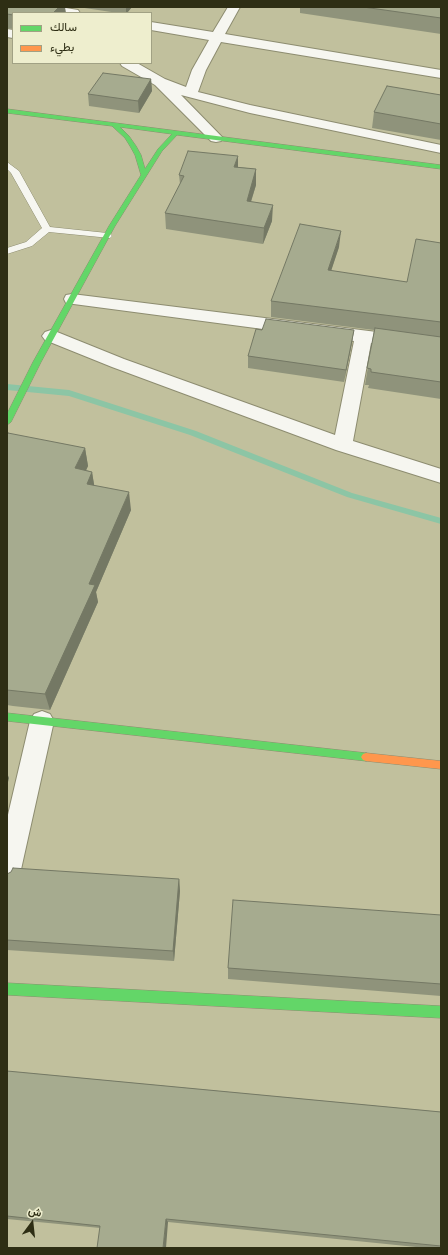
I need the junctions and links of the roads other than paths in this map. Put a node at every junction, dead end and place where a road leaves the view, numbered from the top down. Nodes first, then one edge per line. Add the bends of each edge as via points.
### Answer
1 (37, 7) edge
2 (234, 7) edge
3 (68, 12) edge
4 (152, 26) edge
5 (218, 38) junction
6 (129, 64) edge
7 (441, 74) edge
8 (160, 82) junction
9 (190, 94) junction
10 (7, 111) edge
11 (114, 125) junction
12 (175, 134) junction
13 (216, 138) junction
14 (441, 149) edge
15 (7, 166) edge
16 (441, 167) edge
17 (144, 175) junction
18 (47, 229) junction
19 (107, 236) junction
20 (7, 251) edge
21 (72, 299) junction
22 (51, 336) junction
23 (364, 336) junction
24 (441, 346) edge
25 (9, 418) edge
26 (343, 445) junction
27 (441, 476) edge
28 (7, 717) edge
29 (42, 721) junction
30 (441, 765) edge
31 (7, 874) edge
32 (7, 989) edge
33 (441, 1012) edge

1 - 3 street
2 - 5 street
4 - 5 street
5 - 7 street
5 - 9 street via 199,70
6 - 8 street
8 - 9 street
8 - 13 street
9 - 14 street
10 - 11 street
11 - 12 street
11 - 17 street via 133,146
12 - 13 street
12 - 17 street via 160,150
13 - 16 street
15 - 18 lane via 15,171
17 - 19 street
18 - 19 lane
18 - 20 lane via 29,244
19 - 21 street
21 - 22 street
21 - 23 street
22 - 25 street
22 - 26 street
23 - 24 street
23 - 26 street
26 - 27 street
28 - 29 street
29 - 30 street
29 - 31 street
32 - 33 street

